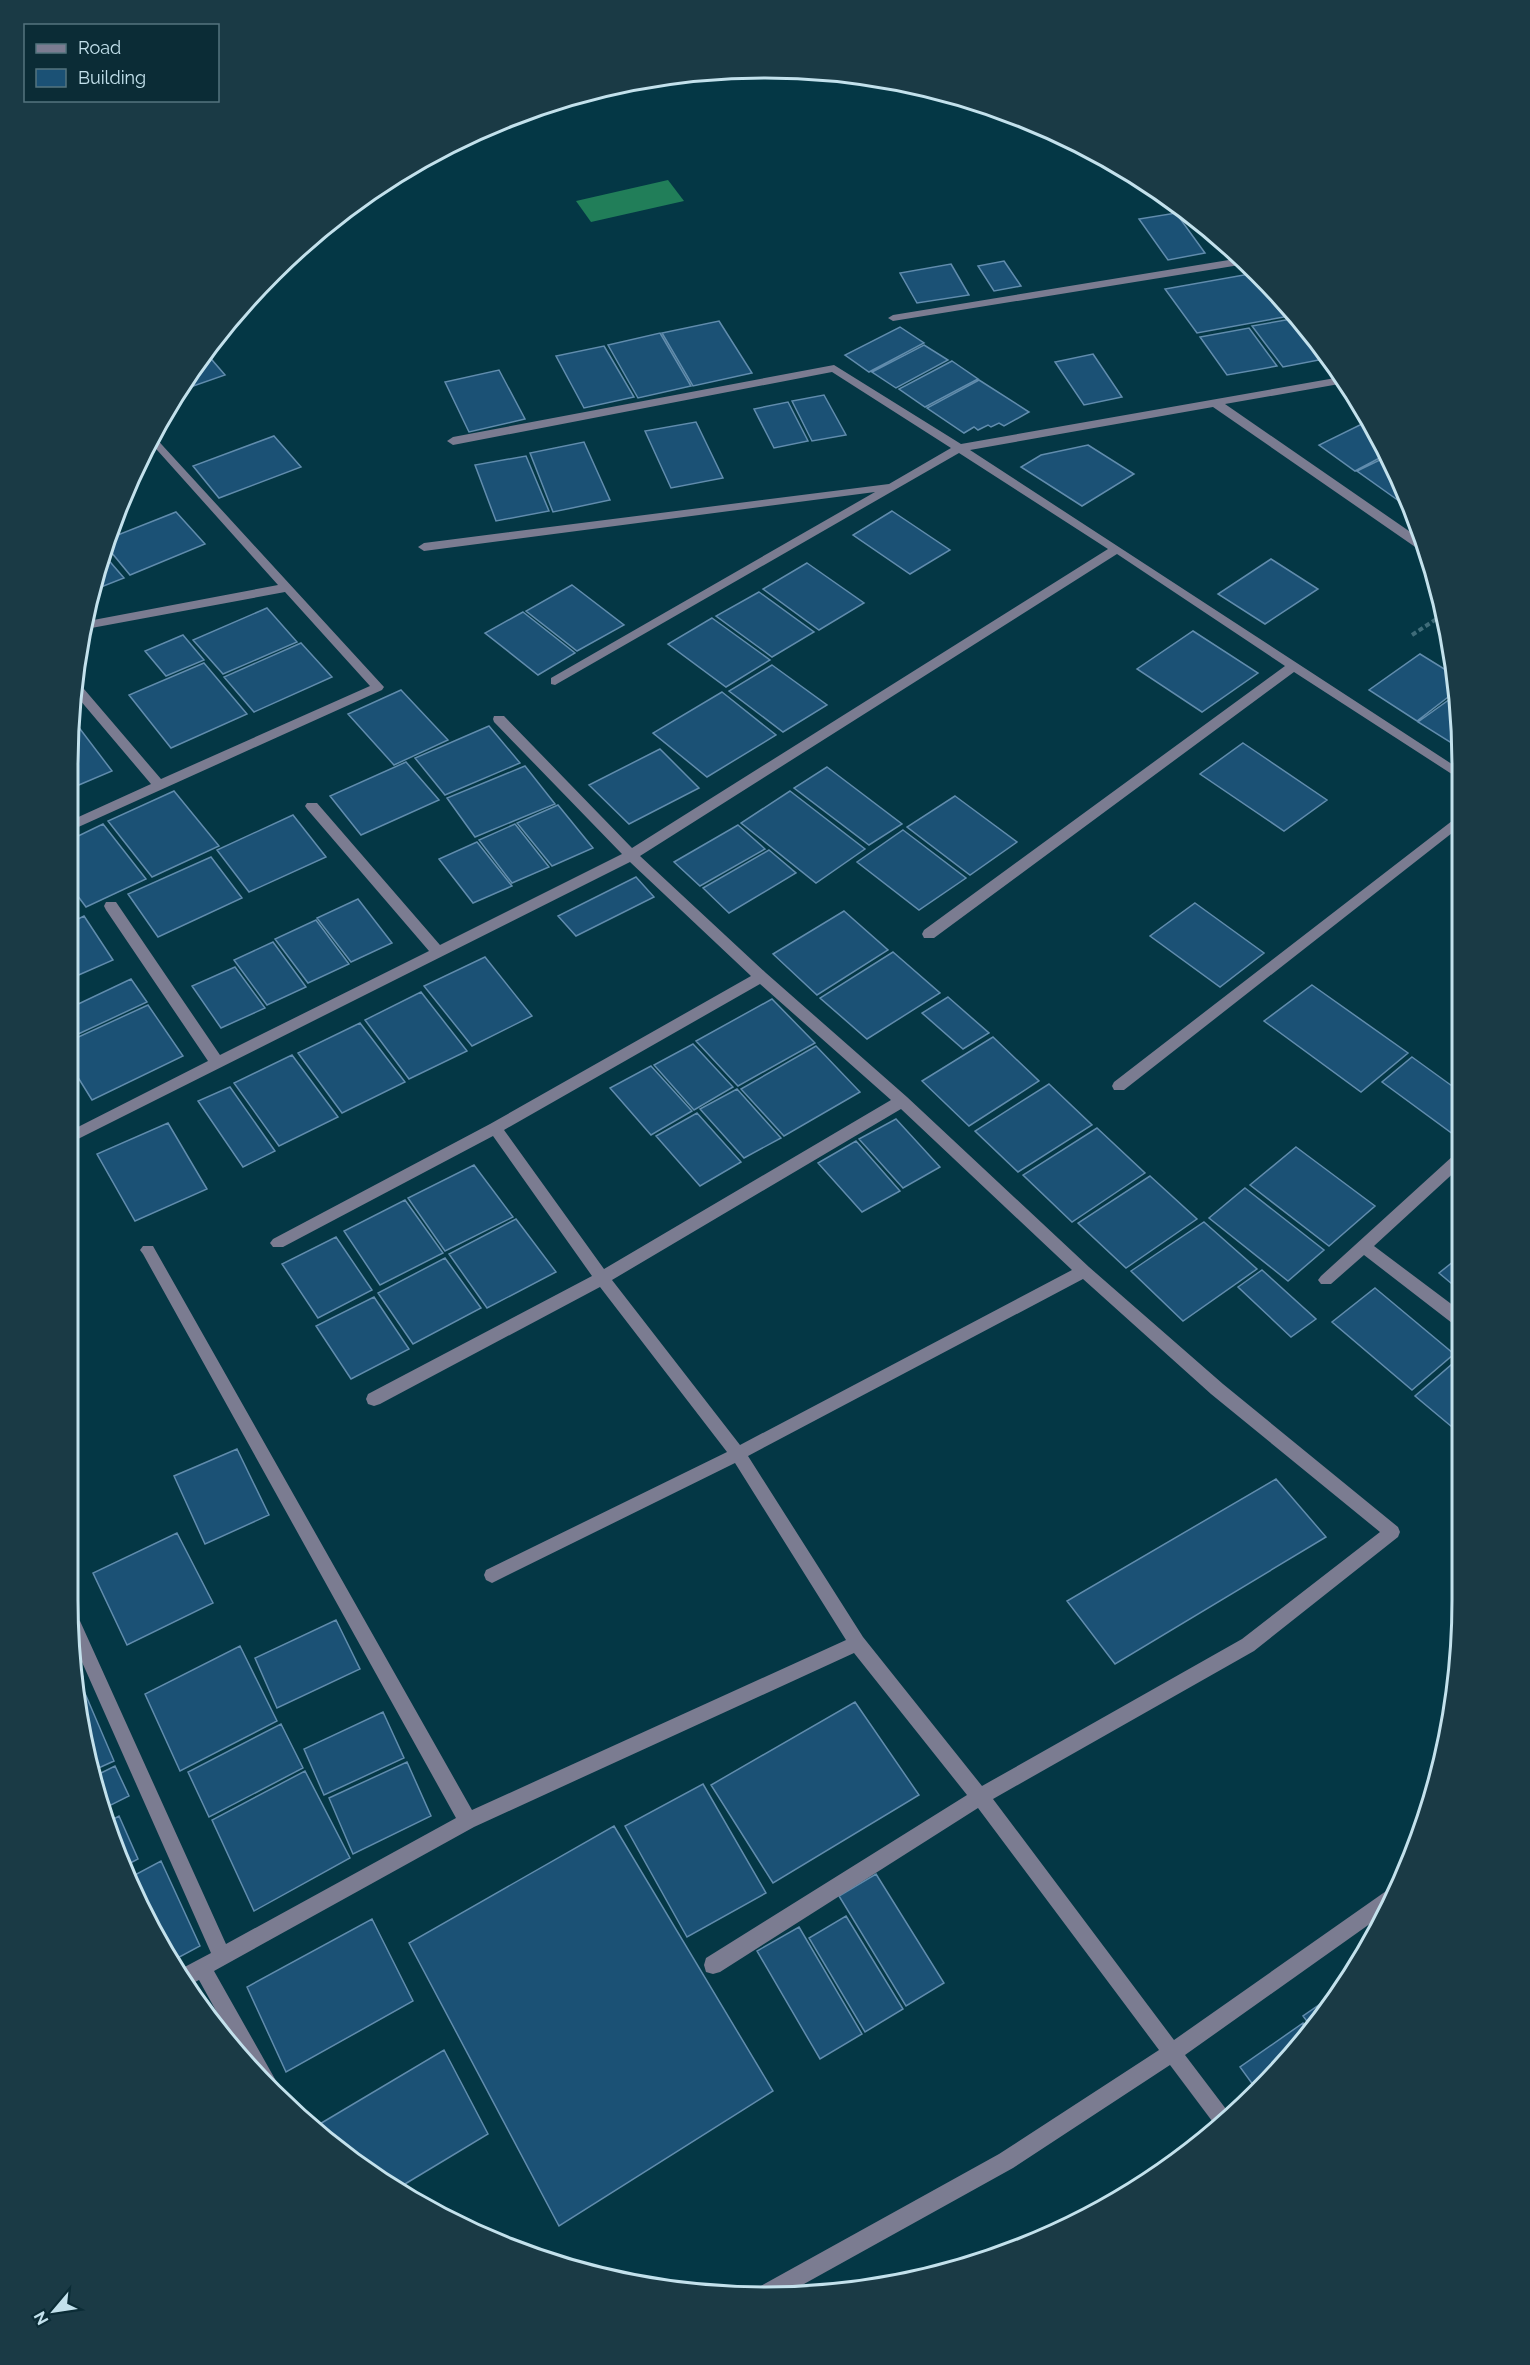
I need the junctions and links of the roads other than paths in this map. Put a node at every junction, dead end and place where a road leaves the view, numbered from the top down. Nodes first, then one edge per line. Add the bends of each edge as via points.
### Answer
1 (1234, 263) edge
2 (893, 318) dead end
3 (1335, 381) edge
4 (1215, 403) junction
5 (453, 441) dead end
6 (158, 444) edge
7 (960, 448) junction
8 (895, 486) junction
9 (1415, 541) edge
10 (424, 547) dead end
11 (1117, 549) junction
12 (288, 587) junction
13 (93, 624) edge
14 (1292, 667) junction
15 (555, 681) dead end
16 (82, 694) edge
17 (499, 719) dead end
18 (1452, 770) edge
19 (159, 785) junction
20 (312, 806) dead end
21 (78, 822) edge
22 (1452, 826) edge
23 (631, 855) junction
24 (111, 906) dead end
25 (928, 934) dead end
26 (438, 952) junction
27 (761, 977) junction
28 (217, 1063) junction
29 (1119, 1086) dead end
30 (902, 1101) junction
31 (495, 1128) junction
32 (78, 1133) edge
33 (1452, 1166) edge
34 (278, 1243) dead end
35 (1363, 1246) junction
36 (148, 1250) dead end
37 (1084, 1271) junction
38 (602, 1278) junction
39 (1326, 1280) dead end
40 (1452, 1313) edge
41 (374, 1399) dead end
42 (738, 1454) junction
43 (492, 1575) dead end
44 (79, 1637) edge
45 (857, 1643) junction
46 (980, 1797) junction
47 (468, 1821) junction
48 (1380, 1905) edge
49 (222, 1957) junction
50 (713, 1965) dead end
51 (202, 1967) junction
52 (189, 1974) edge
53 (1173, 2052) junction
54 (252, 2057) edge
55 (1220, 2116) edge
56 (781, 2287) edge

1 - 2 street
3 - 4 street
4 - 7 street
4 - 9 street
5 - 7 street via 834,368
6 - 12 street
7 - 8 street
7 - 11 street
8 - 10 street
8 - 15 street
11 - 14 street
11 - 23 street
12 - 13 street
12 - 19 street via 378,687
14 - 18 street
14 - 25 street
16 - 19 street
17 - 23 street
19 - 21 street
20 - 26 street
22 - 29 street
23 - 26 street
23 - 27 street
24 - 28 street
26 - 28 street
27 - 30 street
27 - 31 street
28 - 32 street
30 - 37 street
30 - 38 street
31 - 34 street
31 - 38 street
33 - 35 street
35 - 39 street
35 - 40 street
36 - 47 street
37 - 42 street
37 - 46 street via 1217,1389 1392,1532 1248,1645
38 - 41 street
38 - 42 street
42 - 43 street
42 - 45 street
44 - 49 street
45 - 46 street
45 - 47 street
46 - 50 street
46 - 53 street
47 - 49 street
48 - 53 street
49 - 51 street
51 - 52 street
51 - 54 street
53 - 55 street
53 - 56 street via 1006,2161

